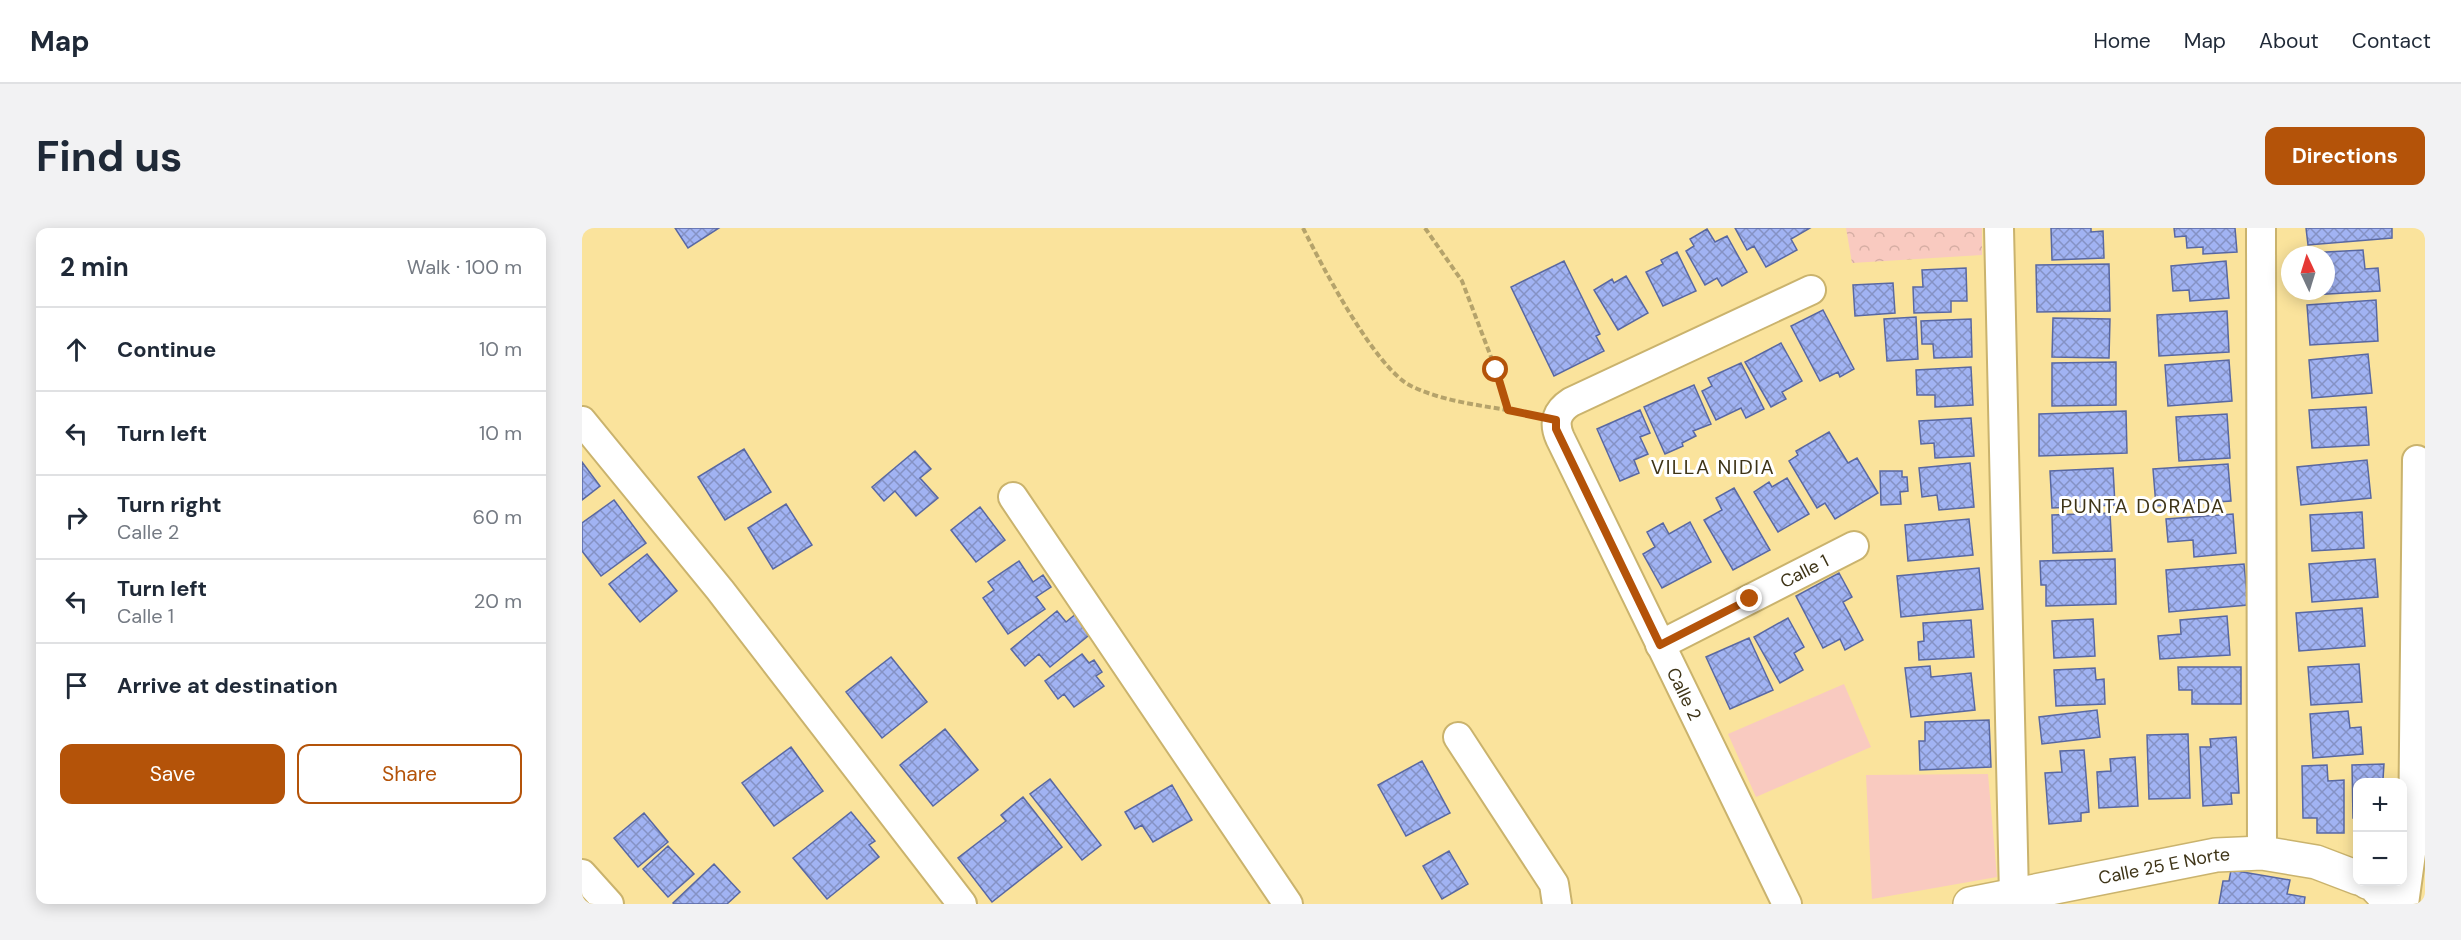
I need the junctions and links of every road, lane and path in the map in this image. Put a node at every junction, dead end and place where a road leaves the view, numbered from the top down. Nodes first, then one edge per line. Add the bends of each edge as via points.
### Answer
1 (1303, 228) edge
2 (1425, 228) edge
3 (1999, 228) edge
4 (2261, 228) edge
5 (1811, 290) dead end
6 (1508, 410) junction
7 (1556, 420) junction
8 (582, 421) edge
9 (2417, 460) dead end
10 (1013, 496) dead end
11 (1854, 546) dead end
12 (1660, 645) junction
13 (1458, 736) dead end
14 (2262, 853) junction
15 (582, 874) edge
16 (2353, 876) edge
17 (2375, 886) edge
18 (2014, 896) junction
19 (609, 904) edge
20 (962, 904) edge
21 (1288, 904) edge
22 (1557, 904) edge
23 (1787, 904) edge
24 (1971, 904) edge
25 (2392, 904) edge
26 (2404, 904) edge

1 - 6 path via 1321,265 1382,362 1409,385 1434,396
2 - 6 path via 1462,281
3 - 18 street
4 - 14 street
5 - 7 street via 1571,402 1560,409
6 - 7 path
7 - 12 street, Calle 2 via 1556,429
8 - 20 street via 727,599
9 - 26 street via 2413,839
10 - 21 street
11 - 12 street, Calle 1
12 - 23 street, Calle 2
13 - 22 street via 1554,884
14 - 16 street, Calle 25 E Norte via 2316,862
14 - 18 street, Calle 25 E Norte via 2216,855
15 - 19 street
17 - 25 street
18 - 24 street, Calle 25 E Norte

